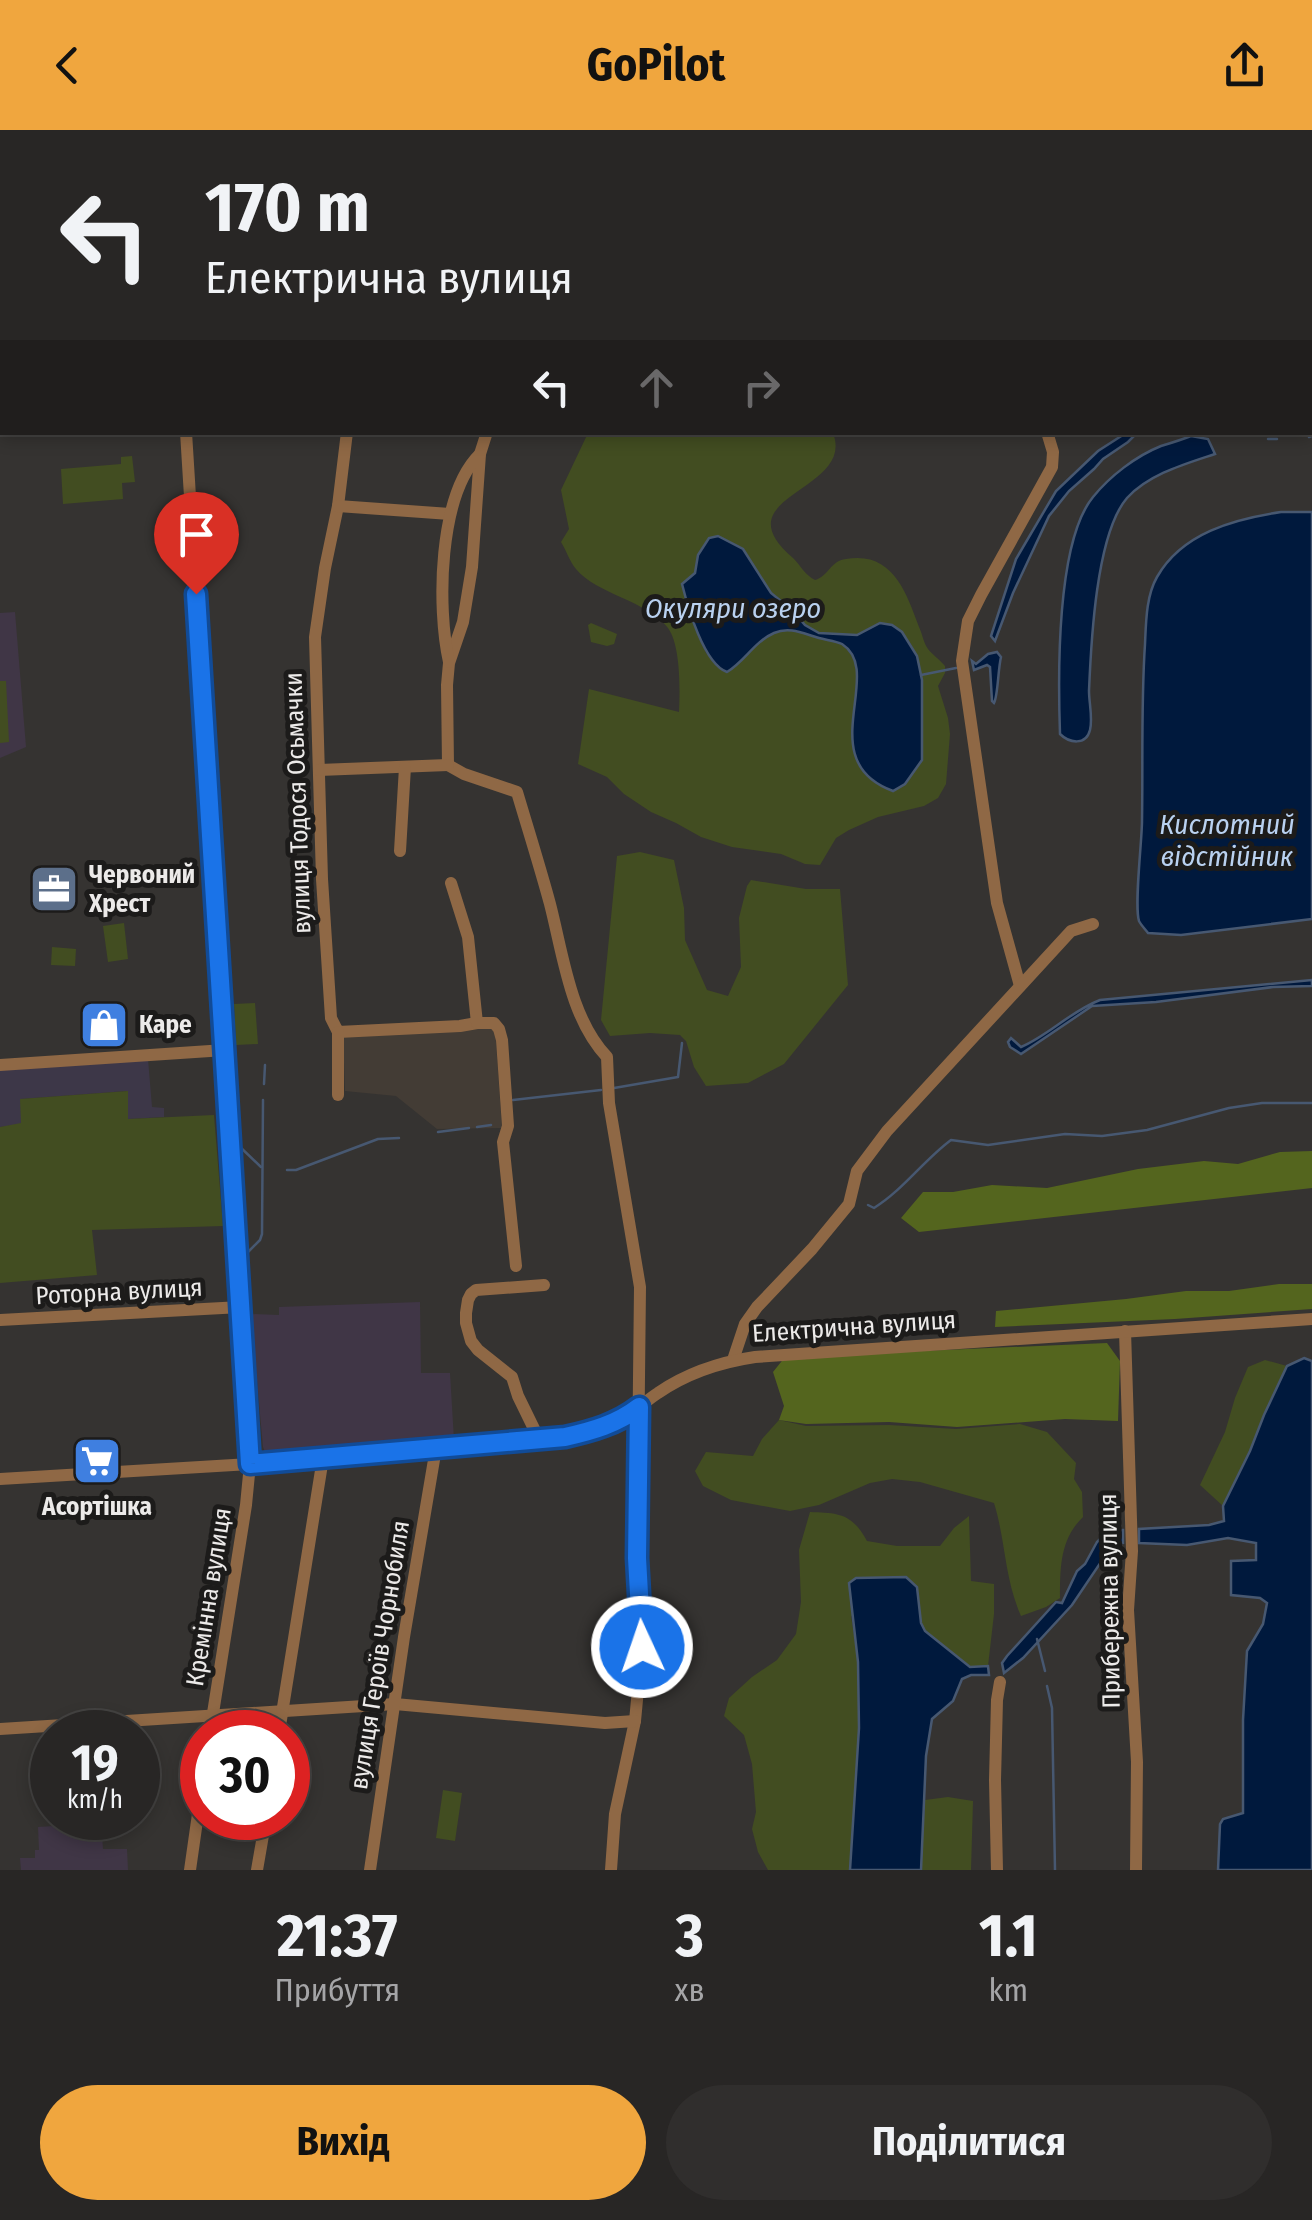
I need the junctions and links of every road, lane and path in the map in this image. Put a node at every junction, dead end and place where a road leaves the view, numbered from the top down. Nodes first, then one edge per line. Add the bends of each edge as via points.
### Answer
1 (186, 435) edge
2 (347, 435) edge
3 (487, 435) edge
4 (1047, 435) edge
5 (480, 454) junction
6 (338, 506) junction
7 (450, 514) junction
8 (450, 663) junction
9 (448, 765) junction
10 (406, 767) junction
11 (319, 770) junction
12 (400, 851) dead end
13 (451, 883) dead end
14 (1093, 924) dead end
15 (1020, 986) junction
16 (477, 1023) junction
17 (338, 1032) junction
18 (225, 1050) junction
19 (0, 1065) edge
20 (338, 1094) dead end
21 (516, 1266) dead end
22 (544, 1285) dead end
23 (240, 1293) junction
24 (0, 1320) edge
25 (1312, 1320) edge
26 (1125, 1331) junction
27 (733, 1360) junction
28 (639, 1407) junction
29 (539, 1440) junction
30 (436, 1448) junction
31 (323, 1458) junction
32 (250, 1464) junction
33 (0, 1479) edge
34 (1000, 1682) dead end
35 (395, 1704) junction
36 (214, 1710) edge
37 (283, 1710) edge
38 (299, 1710) edge
39 (180, 1717) edge
40 (635, 1721) junction
41 (0, 1729) edge
42 (194, 1840) edge
43 (262, 1840) edge
44 (190, 1870) edge
45 (257, 1870) edge
46 (370, 1870) edge
47 (611, 1870) edge
48 (996, 1870) edge
49 (1136, 1870) edge

1 - 18 street, Кремінна вулиця
2 - 6 street, вулиця Тодося Осьмачки
3 - 5 street
4 - 15 street via 1052,468 980,595 962,661 997,903
5 - 7 street
5 - 8 street via 472,567
6 - 7 street
6 - 11 street, вулиця Тодося Осьмачки via 315,637
7 - 8 street via 442,614
8 - 9 street
9 - 10 street
9 - 28 street via 517,792 565,970 594,1044 607,1056 640,1286
10 - 11 street
10 - 12 street
11 - 17 street, вулиця Тодося Осьмачки via 329,1003
13 - 16 street via 468,937
14 - 15 street via 1071,931
15 - 27 street via 887,1131 857,1171 849,1204 757,1306
16 - 17 street
16 - 21 street via 494,1023 502,1040
17 - 20 street, вулиця Тодося Осьмачки
18 - 19 street
18 - 23 street, Кремінна вулиця
22 - 29 street via 476,1290 466,1312 472,1341 512,1377
23 - 24 street, Роторна вулиця
23 - 32 street, Кремінна вулиця
25 - 26 street, Електрична вулиця
26 - 27 street, Електрична вулиця
26 - 49 street, Прибережна вулиця
27 - 28 street, Електрична вулиця via 674,1383
28 - 29 street, Електрична вулиця via 594,1430
28 - 40 street via 642,1647
29 - 30 street, Електрична вулиця
30 - 31 street, Електрична вулиця
30 - 35 street, вулиця Героїв Чорнобиля
31 - 32 street, Електрична вулиця
31 - 37 street
32 - 33 street, Електрична вулиця
32 - 36 street, Кремінна вулиця
34 - 48 street
35 - 38 street
35 - 40 street
35 - 46 street, вулиця Героїв Чорнобиля
39 - 41 street
40 - 47 street
42 - 44 street
43 - 45 street

